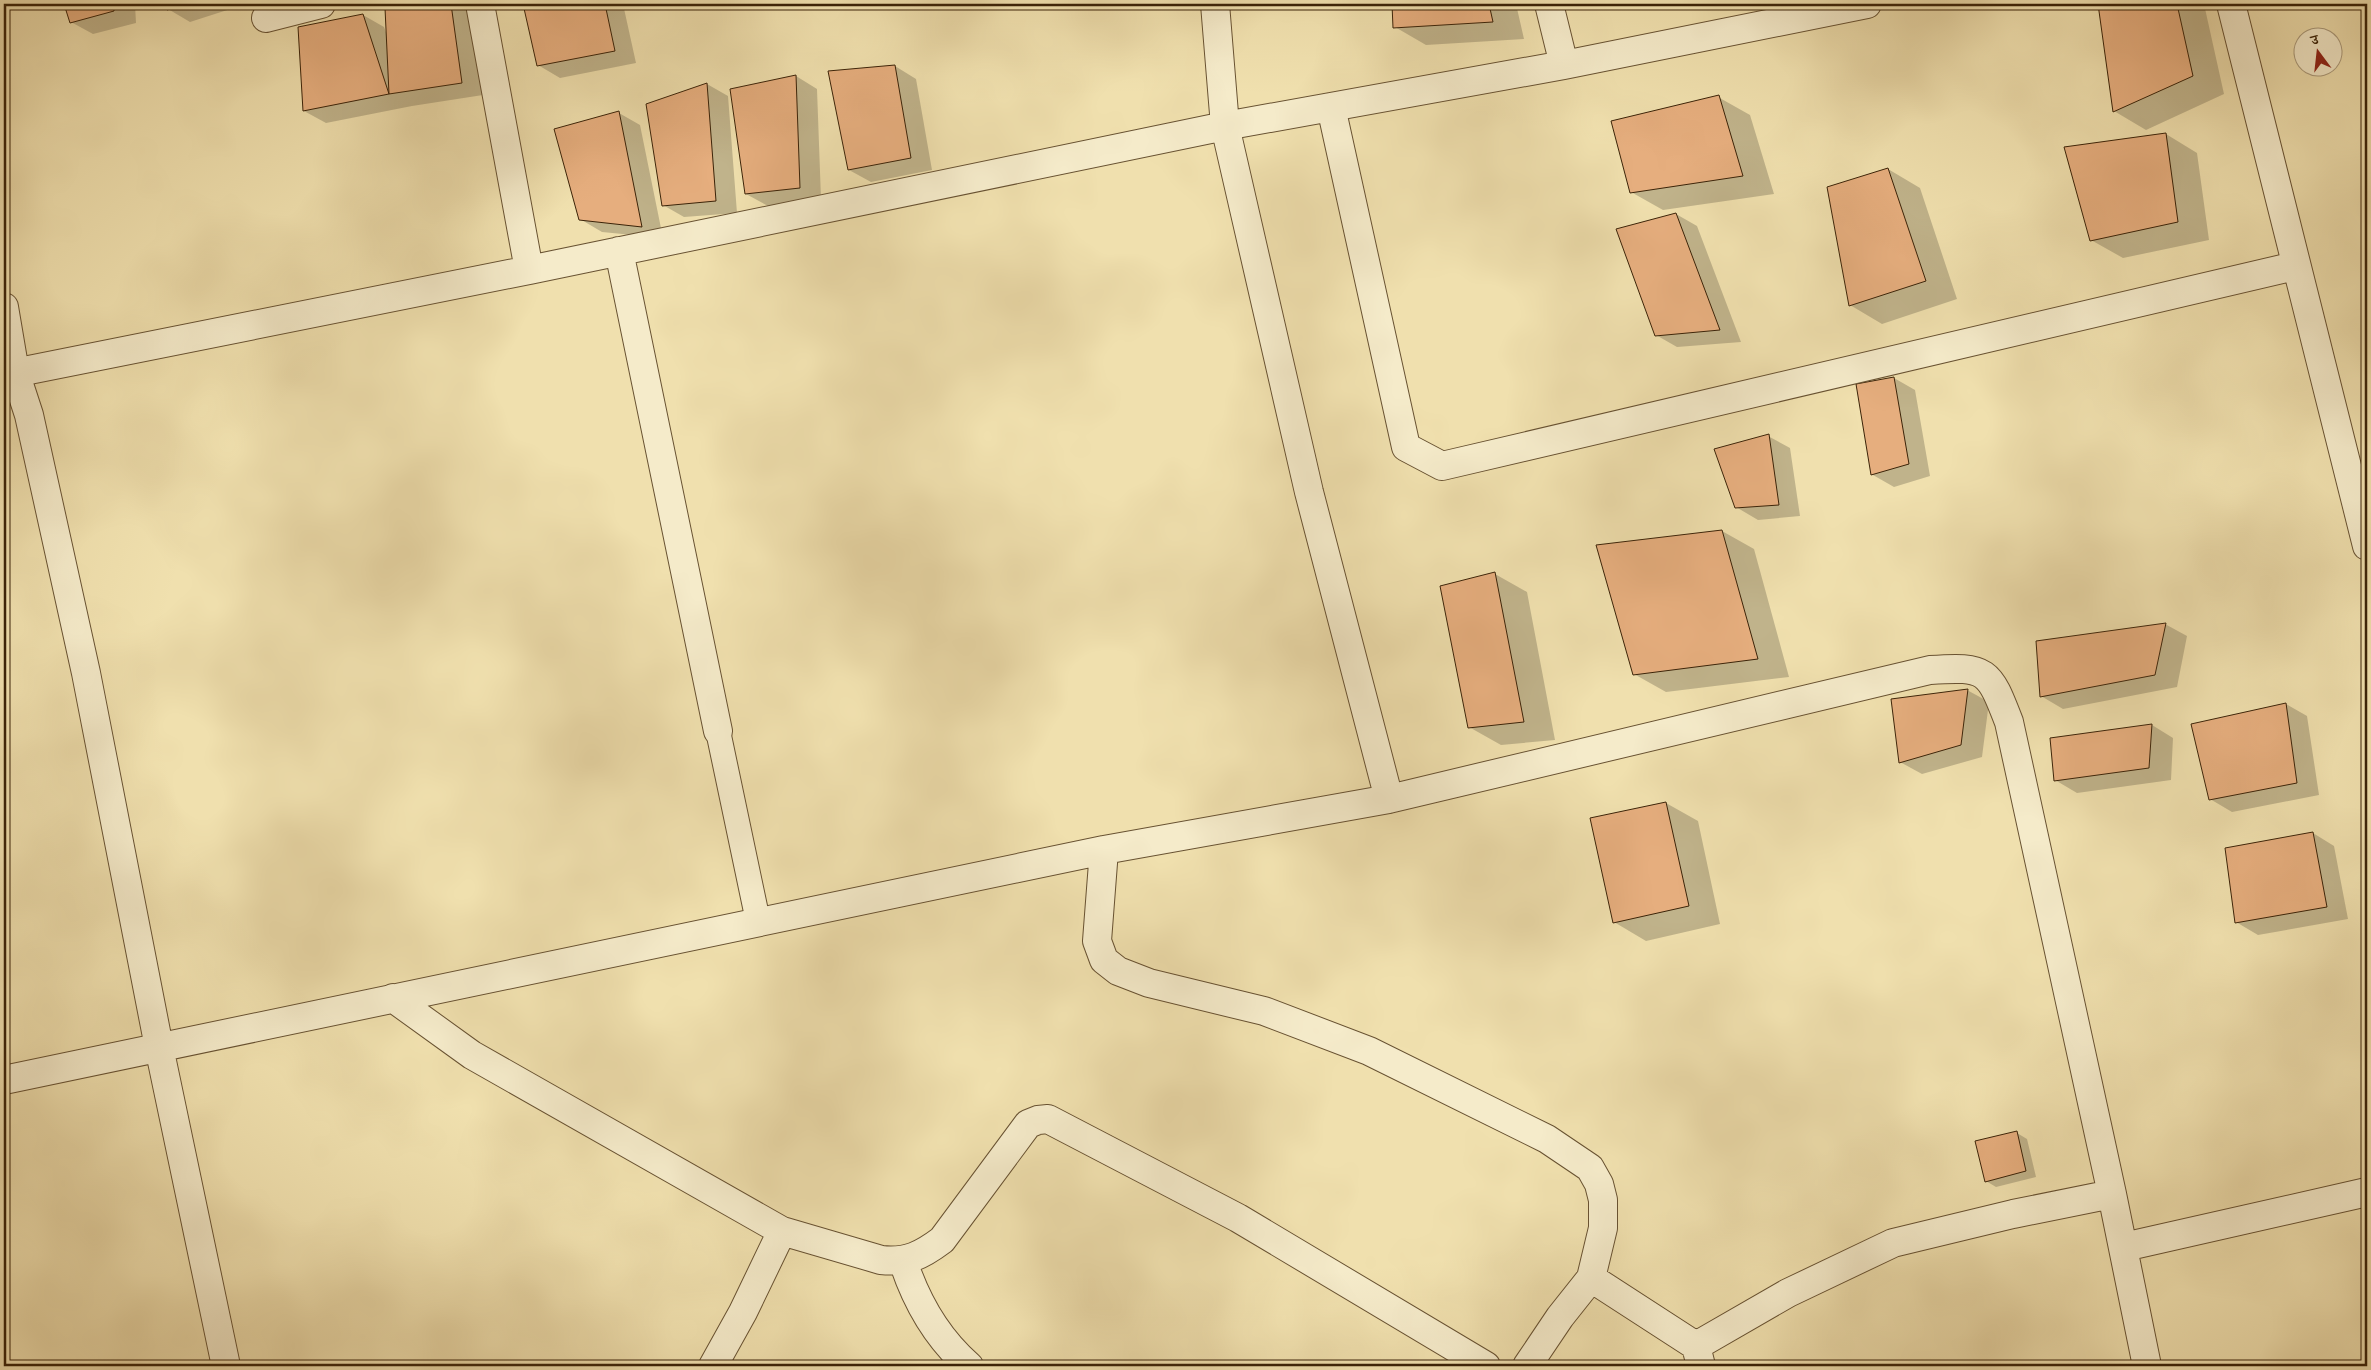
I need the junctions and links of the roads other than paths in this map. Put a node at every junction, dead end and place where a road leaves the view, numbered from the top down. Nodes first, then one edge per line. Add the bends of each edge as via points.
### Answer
1 (321, 4) edge
2 (480, 4) edge
3 (1215, 4) edge
4 (1549, 4) edge
5 (1867, 4) edge
6 (2230, 4) edge
7 (266, 18) dead end
8 (1564, 65) junction
9 (1330, 107) junction
10 (1225, 126) junction
11 (619, 251) junction
12 (2295, 266) junction
13 (529, 270) junction
14 (4, 307) edge
15 (10, 373) edge
16 (2367, 546) edge
17 (718, 731) joint
18 (1389, 798) junction
19 (1104, 850) junction
20 (758, 921) junction
21 (393, 998) junction
22 (159, 1047) junction
23 (4, 1080) edge
24 (2367, 1192) edge
25 (2112, 1194) junction
26 (782, 1231) junction
27 (2124, 1247) junction
28 (903, 1261) junction
29 (1591, 1278) junction
30 (1699, 1356) edge
31 (226, 1366) edge
32 (713, 1366) edge
33 (969, 1366) edge
34 (1486, 1366) edge
35 (1527, 1366) edge
36 (2147, 1366) edge

1 - 7 street
2 - 13 street
3 - 10 street
4 - 8 street
5 - 8 street
6 - 12 street
8 - 9 street
9 - 10 street
9 - 12 street via 1406,447 1442,466
10 - 11 street
10 - 18 street via 1309,492
11 - 13 street
11 - 17 street
12 - 16 street
13 - 15 street
14 - 15 street
15 - 22 street via 29,415 86,673
17 - 20 lane
18 - 19 street
18 - 25 street via 1930,670 1964,667 1982,672 1997,690 2009,722
19 - 20 street
19 - 29 street via 1097,941 1104,960 1148,983 1264,1011 1369,1051 1547,1139 1590,1168 1599,1184 1603,1228
20 - 21 street
21 - 22 street
21 - 26 street via 472,1055
22 - 23 street
22 - 31 street
24 - 27 street
25 - 27 street
25 - 30 street via 1893,1243 1788,1293
26 - 28 street via 881,1260
26 - 32 street
27 - 36 street
28 - 33 street via 920,1303 934,1326
28 - 34 street via 926,1252 942,1240 1028,1124 1048,1119 1238,1218
29 - 30 street
29 - 35 street

